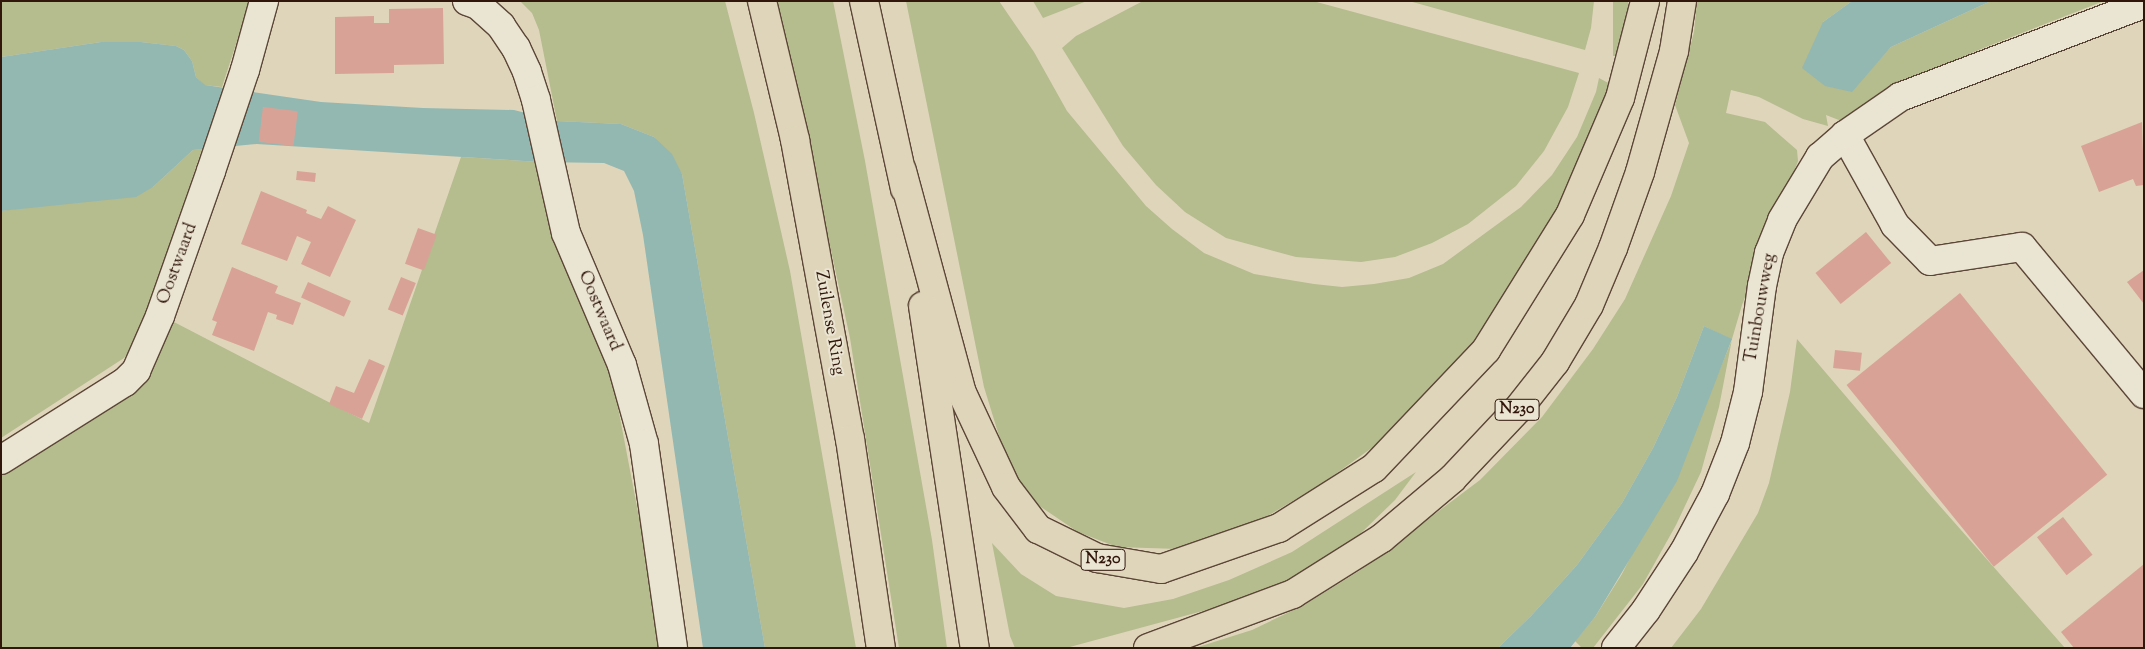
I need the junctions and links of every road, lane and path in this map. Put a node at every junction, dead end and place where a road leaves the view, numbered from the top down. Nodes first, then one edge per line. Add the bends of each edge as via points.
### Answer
1 (264, 1) edge
2 (468, 1) edge
3 (762, 1) edge
4 (864, 1) edge
5 (1645, 1) edge
6 (1682, 1) edge
7 (2144, 4) edge
8 (1845, 135) junction
9 (902, 171) junction
10 (2144, 394) edge
11 (1, 460) edge
12 (672, 648) edge
13 (881, 648) edge
14 (975, 648) edge
15 (1148, 648) edge
16 (1616, 648) edge

1 - 11 street, Oostwaard via 212,171 160,316 136,370 125,382
2 - 12 street, Oostwaard via 478,5 501,26 527,72 566,233 622,365 644,444
3 - 13 main road, Zuilense Ring via 796,140 850,439
4 - 9 main road, N230
5 - 9 main road, N230 via 1620,98 1570,215 1486,350 1374,468 1279,528 1161,569 1096,558 1038,529 1006,488 962,393
6 - 15 main road, N230 via 1674,51 1643,163 1613,248 1589,304 1555,362 1518,409 1452,479 1382,538 1293,594
7 - 8 street, Tuinbouwweg via 1900,98
8 - 10 street via 1895,225 1930,262 2022,247
8 - 16 street, Tuinbouwweg via 1820,157 1782,220 1769,253 1748,392 1735,443 1715,494 1684,552 1646,610
9 - 14 main road, N230

